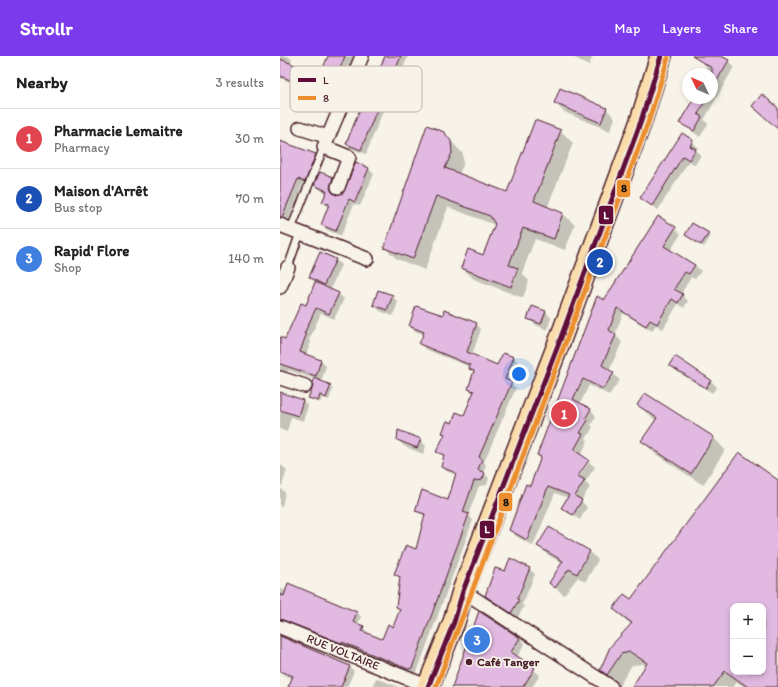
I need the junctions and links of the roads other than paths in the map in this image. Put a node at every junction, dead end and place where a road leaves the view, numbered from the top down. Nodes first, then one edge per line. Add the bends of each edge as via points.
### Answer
1 (362, 56) edge
2 (661, 56) edge
3 (358, 66) edge
4 (339, 112) edge
5 (300, 128) dead end
6 (326, 142) junction
7 (338, 187) dead end
8 (291, 229) edge
9 (367, 259) dead end
10 (288, 267) joint
11 (280, 287) edge
12 (280, 378) edge
13 (305, 386) dead end
14 (462, 591) junction
15 (280, 627) edge
16 (428, 687) edge
17 (611, 687) edge

1 - 3 street
2 - 14 main road via 641,121 560,340
4 - 6 street
5 - 6 street
6 - 7 street via 349,157
6 - 8 lane
8 - 9 street
8 - 10 lane
10 - 11 street
12 - 13 street
14 - 16 main road via 454,622
14 - 17 street
15 - 16 street, RUE VOLTAIRE

